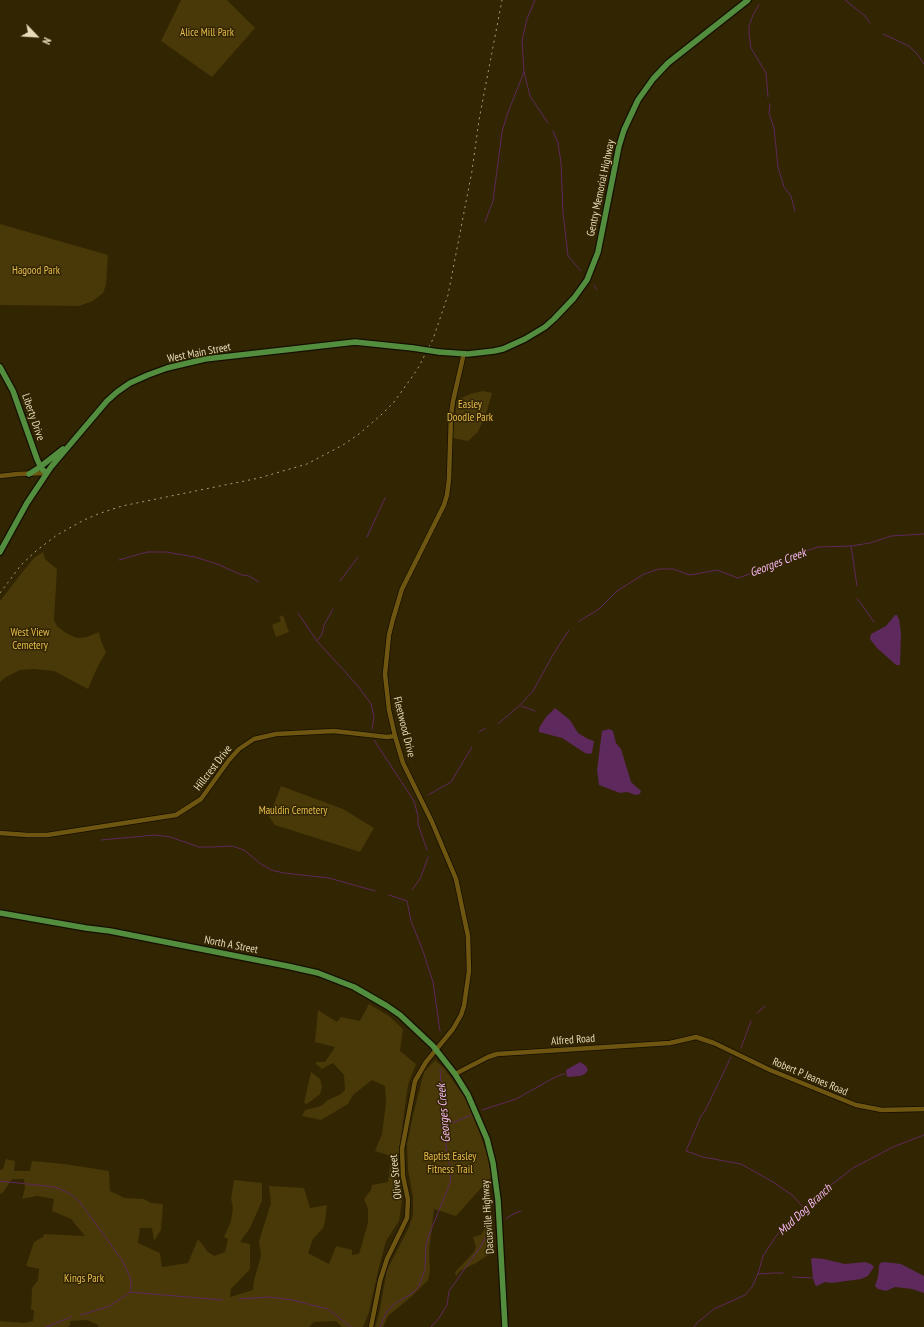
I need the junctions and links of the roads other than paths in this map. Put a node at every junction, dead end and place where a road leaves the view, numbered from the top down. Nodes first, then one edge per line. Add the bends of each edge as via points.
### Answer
1 (748, 0) edge
2 (464, 354) junction
3 (0, 367) edge
4 (74, 440) junction
5 (40, 467) junction
6 (46, 473) junction
7 (29, 474) junction
8 (0, 476) edge
9 (0, 552) edge
10 (395, 736) junction
11 (0, 833) edge
12 (0, 913) edge
13 (696, 1037) joint
14 (436, 1050) junction
15 (455, 1074) junction
16 (924, 1109) edge
17 (371, 1327) edge
18 (505, 1327) edge

1 - 2 main road, Gentry Memorial Highway via 668,63 638,100 619,146 598,252 589,276 574,298 554,319 525,339 503,349
2 - 4 main road, West Main Street, bridge via 355,342 187,363 130,383 107,400
2 - 10 street, Fleetwood Drive via 451,415 447,495 402,589 389,635 385,674 388,710
3 - 5 main road, Liberty Drive via 13,391
4 - 5 main road
4 - 6 main road, West Main Street
5 - 6 main road, Liberty Drive
5 - 7 main road
6 - 7 street
6 - 9 main road, West Main Street
7 - 8 street
10 - 11 street, Hillcrest Drive via 334,731 276,734 254,739 229,760 201,799 176,815 47,835
10 - 14 street, Fleetwood Drive via 409,776 456,879 468,936 469,971 464,1006 458,1022
12 - 14 main road, North A Street via 110,931 318,973 354,987 387,1006
13 - 15 street, Alfred Road via 670,1043 497,1054
13 - 16 street, Robert P Jeanes Road via 856,1105 882,1110
14 - 15 main road, Dacusville Highway
14 - 17 street, Olive Street via 415,1082 402,1149 403,1176 408,1200 407,1218 387,1259
15 - 18 main road, Dacusville Highway via 478,1116 494,1163

